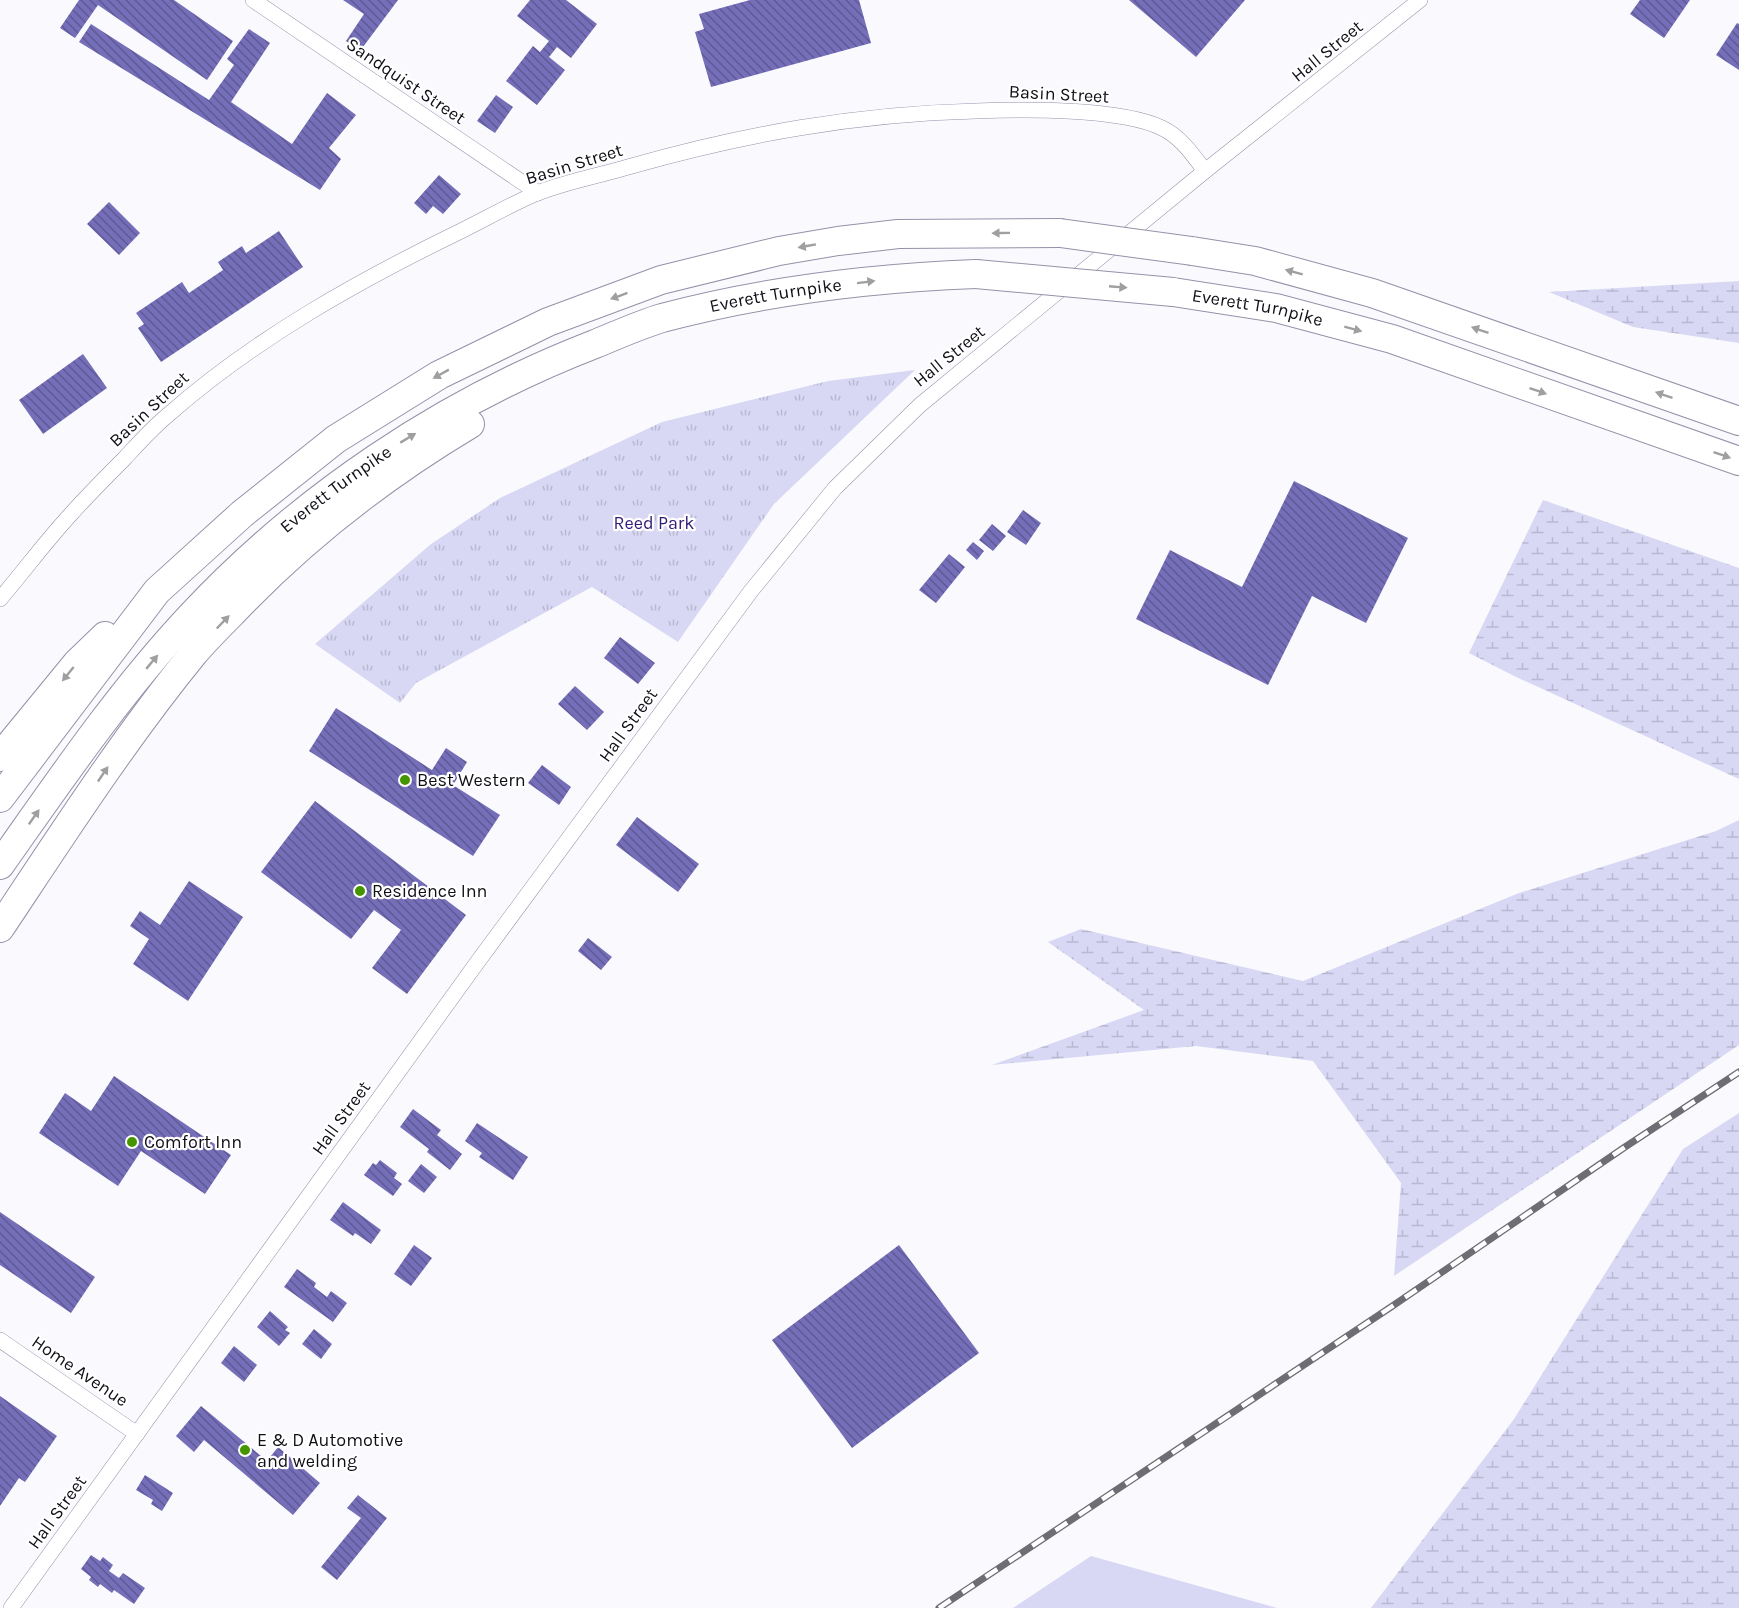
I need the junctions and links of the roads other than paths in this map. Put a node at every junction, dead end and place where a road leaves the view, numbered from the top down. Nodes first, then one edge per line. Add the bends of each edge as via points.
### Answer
1 (253, 0) edge
2 (1420, 0) edge
3 (1205, 171) junction
4 (538, 193) junction
5 (659, 319) junction
6 (1739, 421) edge
7 (1739, 461) edge
8 (157, 591) junction
9 (0, 599) edge
10 (0, 757) edge
11 (0, 798) edge
12 (0, 865) edge
13 (0, 928) edge
14 (0, 1340) edge
15 (137, 1434) junction
16 (11, 1608) edge

1 - 4 street, Sandquist Street
2 - 3 street, Hall Street
3 - 4 street, Basin Street via 1175,136 1146,122 1080,113 948,111 882,116 747,136
3 - 15 street, Hall Street via 920,405 835,488 758,582 479,960
4 - 9 street, Basin Street via 419,251 332,300 191,395 164,417 70,514
5 -> 7 highway, Everett Turnpike, bridge via 777,293 916,276 976,274 1173,292 1276,308 1392,339
12 -> 5 highway, Everett Turnpike via 123,696 188,619 322,496 405,439 493,390 561,357
13 -> 5 highway via 117,754 195,651 265,578 346,510 439,442
6 -> 8 highway, Everett Turnpike, bridge via 1372,293 1256,261 1060,232 898,234 778,251 661,280 548,322 439,375 336,439 242,514
8 -> 10 highway via 77,663
8 - 11 highway, Everett Turnpike
14 - 15 street, Home Avenue
15 - 16 street, Hall Street

